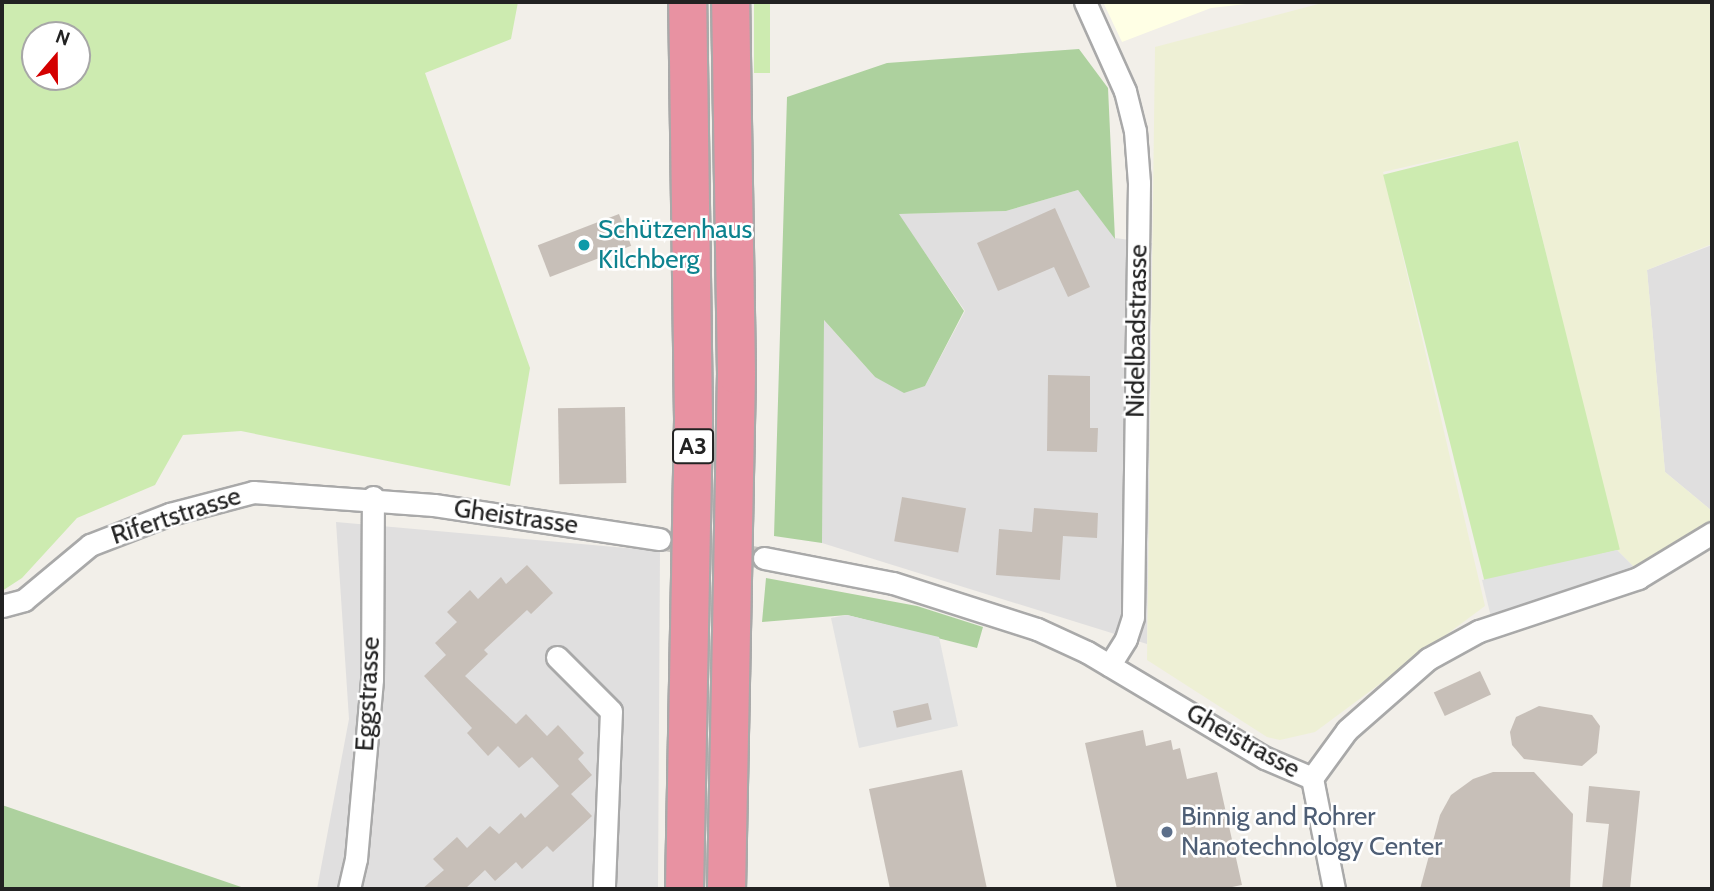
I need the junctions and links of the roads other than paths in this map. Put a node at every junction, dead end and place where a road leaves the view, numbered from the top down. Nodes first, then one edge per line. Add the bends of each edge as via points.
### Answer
1 (687, 2) edge
2 (730, 2) edge
3 (1085, 2) edge
4 (373, 497) junction
5 (1712, 533) edge
6 (659, 539) tunnel mouth
7 (764, 558) tunnel mouth
8 (2, 606) edge
9 (557, 657) dead end
10 (1110, 665) junction
11 (1312, 778) junction
12 (349, 889) edge
13 (604, 889) edge
14 (684, 889) edge
15 (726, 889) edge
16 (1334, 889) edge

1 - 14 highway, A3 via 694,379
2 - 15 highway, A3 via 736,374
3 - 10 street, Nidelbadstrasse via 1125,92 1135,131 1139,183 1133,617
4 - 6 street, Gheistrasse
4 - 8 street, Rifertstrasse via 253,492 170,514 90,545 24,600
4 - 12 street, Eggstrasse via 372,679 356,859
5 - 11 street, Gheistrasse via 1639,578 1479,631 1428,659 1347,730
7 - 10 street, Gheistrasse via 892,583 965,603 1063,640
9 - 13 street via 611,711
10 - 11 street, Gheistrasse via 1265,758
11 - 16 street

